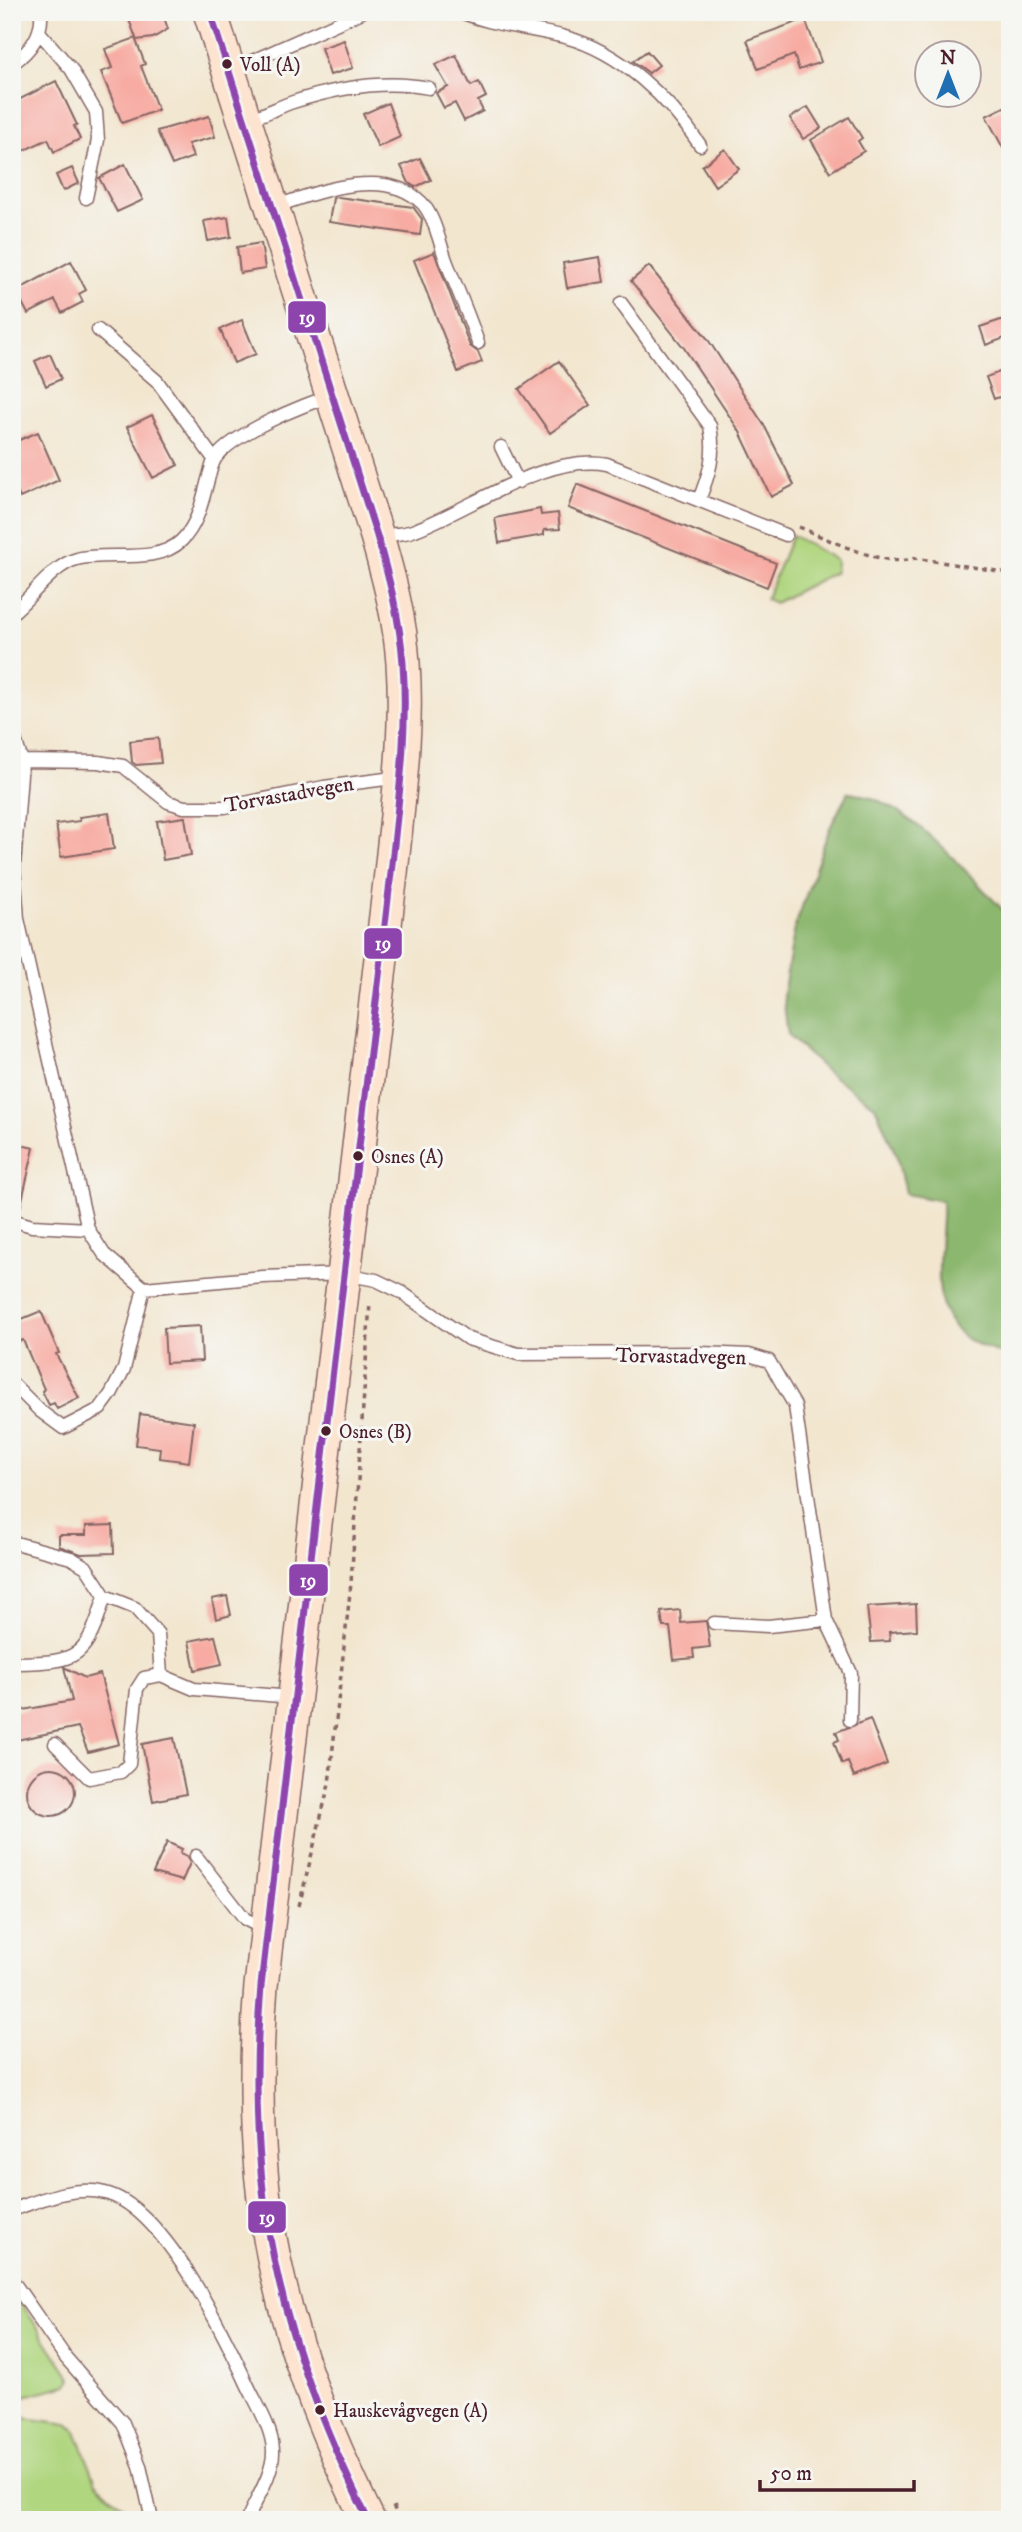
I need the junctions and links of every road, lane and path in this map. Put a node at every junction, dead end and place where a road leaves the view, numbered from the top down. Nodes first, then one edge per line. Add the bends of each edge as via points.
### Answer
1 (41, 12) edge
2 (210, 12) edge
3 (362, 12) edge
4 (461, 12) edge
5 (40, 33) junction
6 (12, 64) edge
7 (228, 72) junction
8 (429, 88) dead end
9 (243, 120) junction
10 (700, 145) dead end
11 (86, 198) dead end
12 (271, 209) junction
13 (621, 303) dead end
14 (98, 330) dead end
15 (478, 342) dead end
16 (332, 396) junction
17 (501, 447) dead end
18 (214, 459) junction
19 (517, 482) junction
20 (699, 500) junction
21 (786, 535) joint
22 (377, 536) junction
23 (1010, 573) edge
24 (12, 613) edge
25 (12, 730) edge
26 (22, 761) junction
27 (401, 777) junction
28 (12, 1220) edge
29 (88, 1229) junction
30 (358, 1276) junction
31 (144, 1288) junction
32 (12, 1383) edge
33 (12, 1542) edge
34 (105, 1596) junction
35 (826, 1620) junction
36 (714, 1623) dead end
37 (16, 1663) dead end
38 (161, 1675) junction
39 (296, 1697) junction
40 (850, 1720) dead end
41 (55, 1744) dead end
42 (196, 1856) dead end
43 (298, 1917) dead end
44 (268, 1930) junction
45 (12, 2210) edge
46 (12, 2280) edge
47 (378, 2508) edge
48 (152, 2520) edge
49 (247, 2520) edge
50 (400, 2520) edge

1 - 5 lane
2 - 7 main road
3 - 7 lane
4 - 10 lane via 566,37 616,58 659,96
5 - 6 lane
5 - 11 lane via 71,69 96,113 98,140
7 - 9 main road
8 - 9 lane via 400,82 348,89
9 - 12 main road
12 - 15 lane via 320,191 357,185 387,186 411,195 424,205 430,218
12 - 16 main road
13 - 20 lane via 710,426 713,464
14 - 18 lane via 157,381
16 - 18 lane via 246,434
16 - 22 main road
17 - 19 lane
18 - 24 lane via 197,514 180,543 151,554 75,559
19 - 20 lane via 592,461
19 - 22 lane via 412,532
20 - 21 lane
21 - 23 path via 793,525 886,558
22 - 27 main road via 402,651
25 - 26 lane
26 - 27 lane, Torvastadvegen via 123,766 168,802 184,807 225,807
26 - 29 lane via 15,867 18,919
27 - 30 main road
28 - 29 lane via 32,1226
29 - 31 lane via 104,1254
30 - 31 lane, Torvastadvegen via 264,1277
30 - 35 lane, Torvastadvegen via 401,1292 468,1339 518,1354 701,1353 749,1355 769,1361 795,1406
30 - 39 main road
30 - 43 path via 351,1583 331,1771
31 - 32 lane via 124,1369 100,1409 63,1428
33 - 34 lane via 71,1558 86,1567
34 - 37 lane via 79,1654 66,1661
34 - 38 lane via 135,1608 154,1628
35 - 36 lane via 768,1626
35 - 40 lane, Torvastadvegen via 851,1673
38 - 39 lane via 194,1689
38 - 41 lane via 144,1678 137,1689 129,1764 121,1772 89,1778
39 - 44 main road
42 - 44 lane via 244,1919
44 - 47 main road via 256,2065 258,2161 266,2228 276,2279 313,2400
45 - 49 lane via 77,2191 104,2192 124,2201 179,2260 227,2339 272,2442 272,2462
46 - 48 lane via 66,2358 123,2423 140,2466
47 - 50 path

